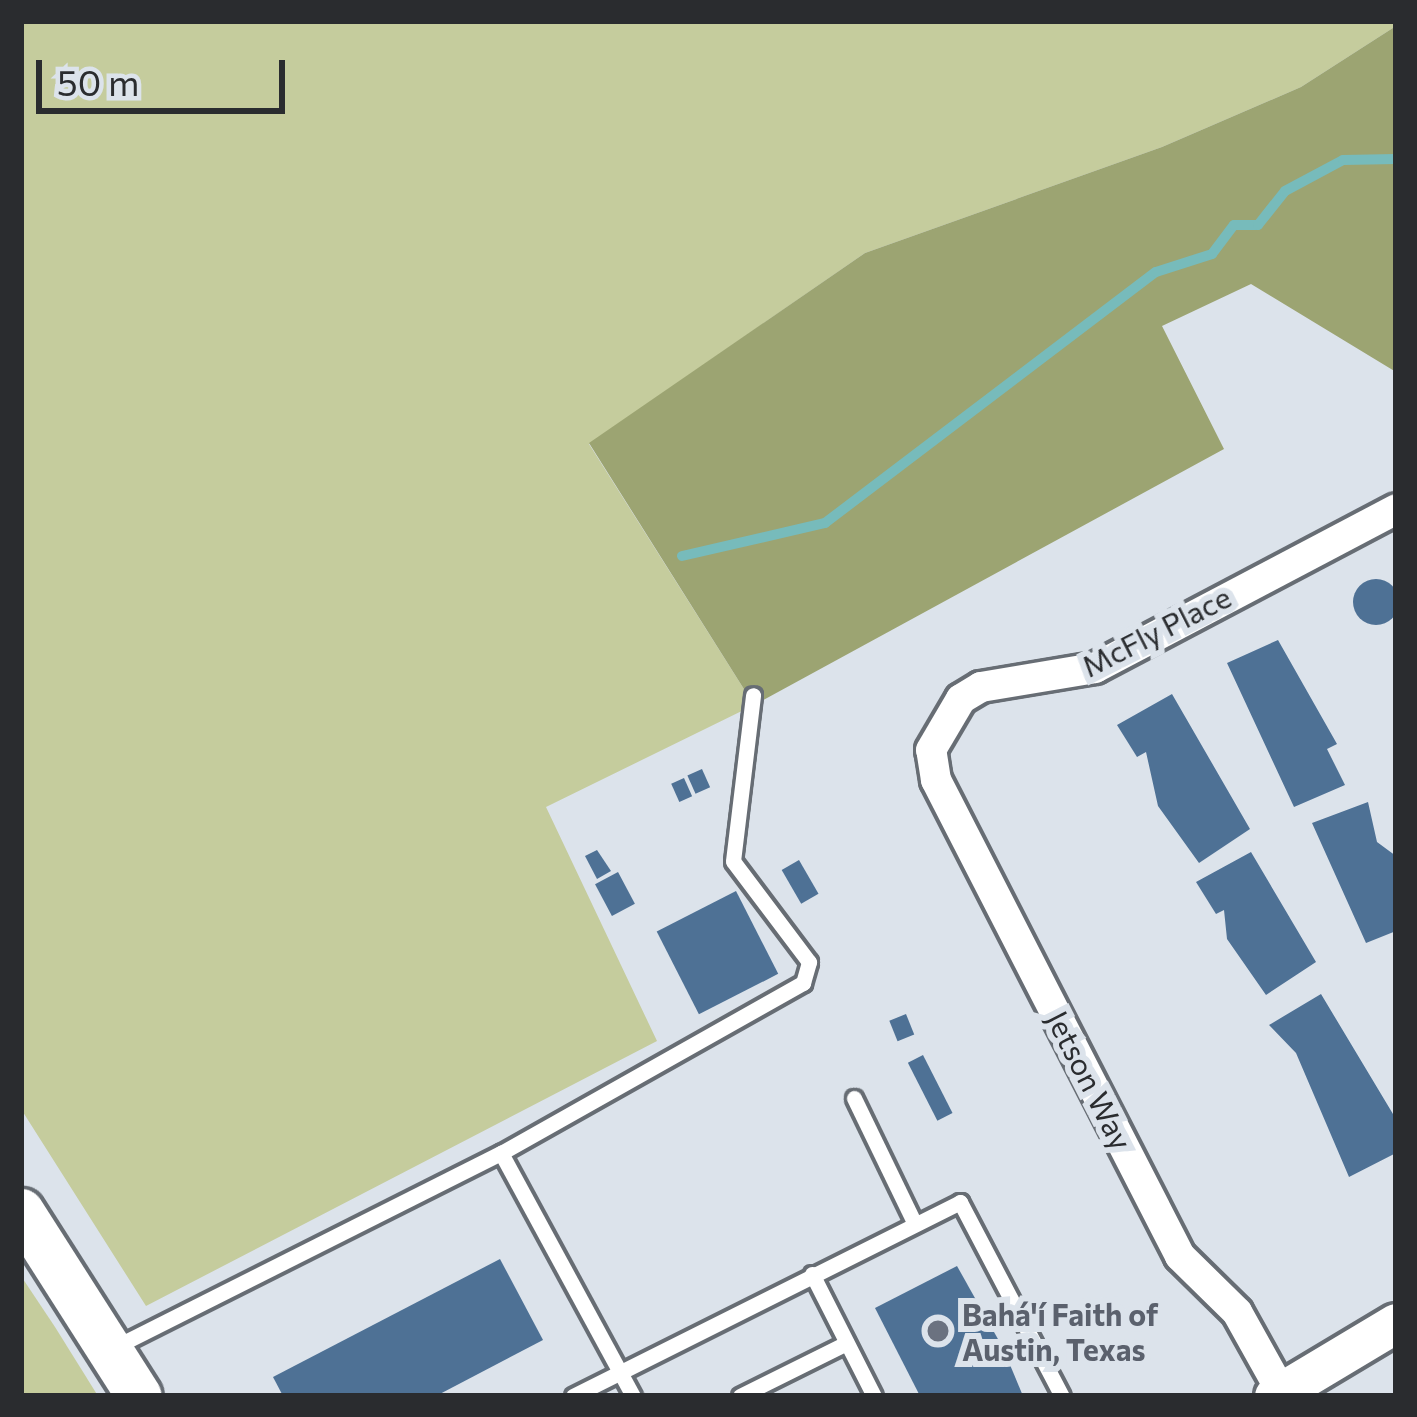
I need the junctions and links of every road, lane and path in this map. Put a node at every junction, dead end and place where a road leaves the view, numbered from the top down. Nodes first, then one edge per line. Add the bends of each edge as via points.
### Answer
1 (371, 21) edge
2 (544, 21) edge
3 (1396, 508) edge
4 (753, 695) dead end
5 (931, 750) joint
6 (854, 1098) dead end
7 (501, 1153) junction
8 (21, 1210) edge
9 (914, 1222) junction
10 (812, 1274) junction
11 (1396, 1323) edge
12 (847, 1343) junction
13 (107, 1351) junction
14 (622, 1372) junction
15 (1280, 1394) edge
16 (139, 1396) edge
17 (573, 1396) edge
18 (633, 1396) edge
19 (740, 1396) edge
20 (874, 1396) edge
21 (1062, 1396) edge

1 - 2 path
3 - 5 street, McFly Place via 1095,668 981,687 961,698
4 - 7 lane via 734,861 809,962 803,983
5 - 15 street, Jetson Way via 936,780 1180,1256 1237,1312
6 - 9 lane
7 - 13 lane
7 - 14 lane
8 - 13 main road
9 - 10 lane
9 - 21 lane via 964,1205
10 - 12 lane
10 - 14 lane
11 - 15 street
12 - 19 lane
12 - 20 lane
13 - 16 main road
14 - 17 lane
14 - 18 lane

